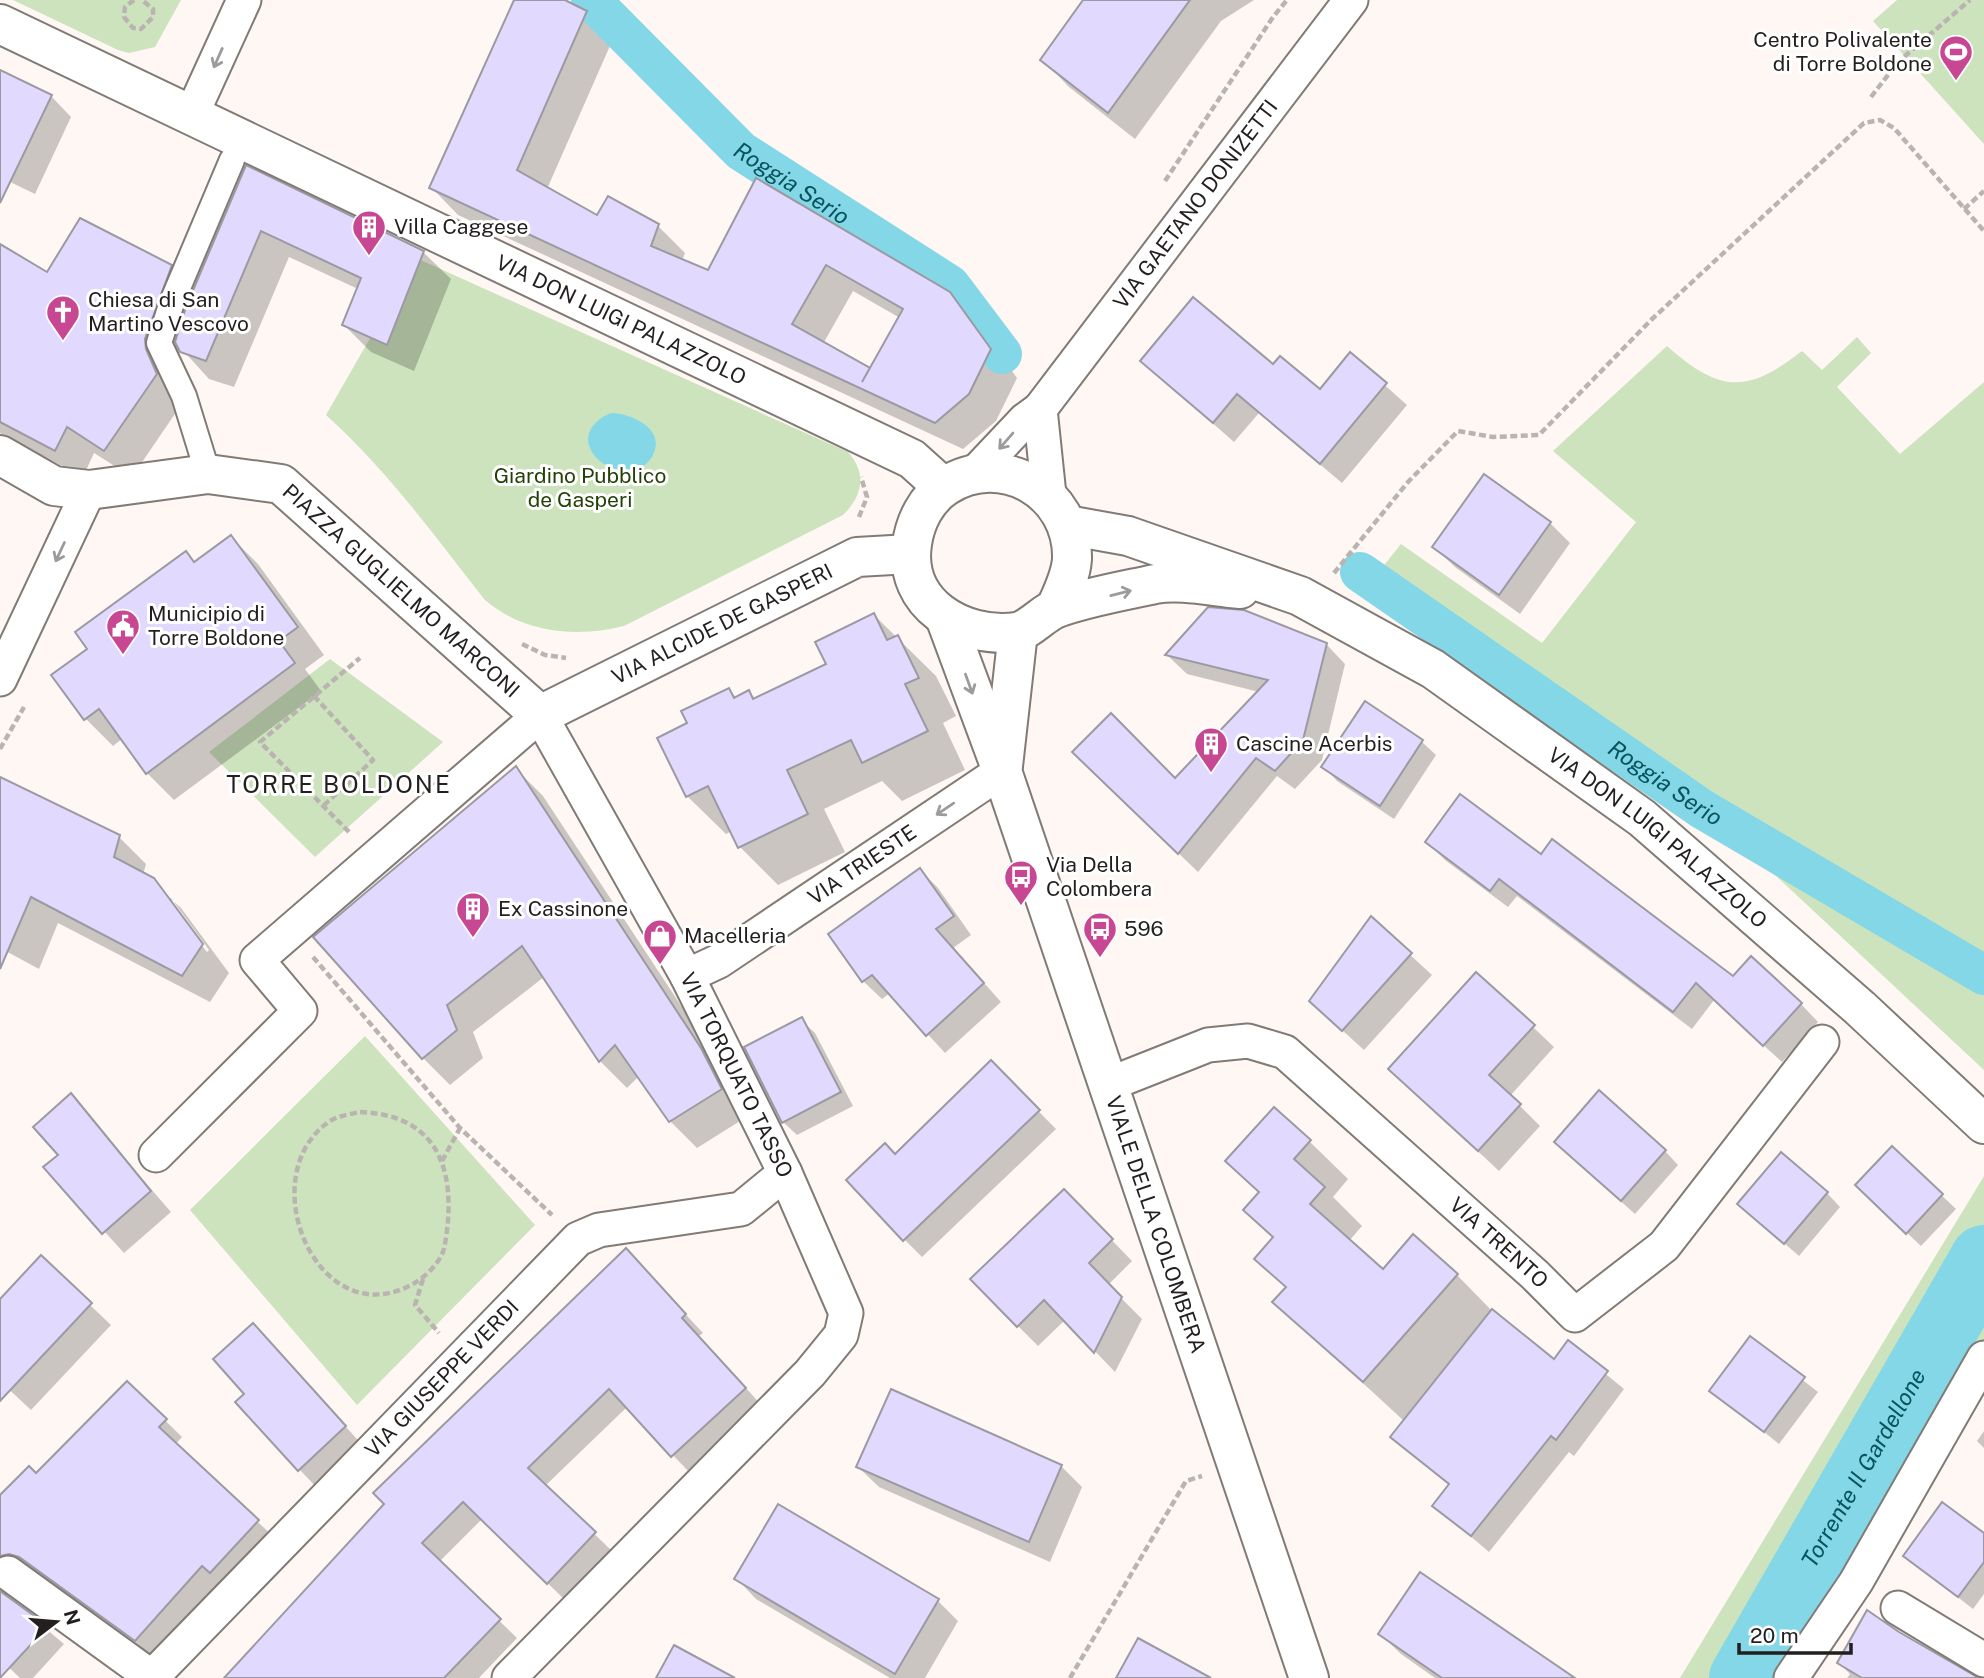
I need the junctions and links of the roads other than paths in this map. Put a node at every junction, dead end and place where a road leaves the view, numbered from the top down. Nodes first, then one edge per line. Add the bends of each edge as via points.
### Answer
1 (244, 0) edge
2 (1351, 0) edge
3 (0, 24) edge
4 (202, 121) junction
5 (232, 160) dead end
6 (1040, 408) junction
7 (0, 455) edge
8 (208, 474) junction
9 (959, 481) junction
10 (89, 490) junction
11 (1058, 510) junction
12 (910, 554) junction
13 (1314, 588) junction
14 (1055, 609) junction
15 (946, 620) junction
16 (1018, 632) junction
17 (0, 679) edge
18 (540, 715) junction
19 (1002, 771) junction
20 (687, 976) junction
21 (1822, 1042) dead end
22 (1107, 1085) junction
23 (1984, 1124) edge
24 (156, 1155) dead end
25 (785, 1173) junction
26 (1984, 1357) edge
27 (9, 1573) dead end
28 (1898, 1608) dead end
29 (1984, 1660) edge
30 (152, 1678) edge
31 (509, 1678) edge
32 (1309, 1678) edge
33 (1791, 1678) edge

1 -> 4 street
2 - 6 street, VIA GAETANO DONIZETTI
3 - 4 street, VIA DON LUIGI PALAZZOLO
4 - 9 street, VIA DON LUIGI PALAZZOLO
5 - 8 street via 159,343 184,396
6 -> 9 street, VIA GAETANO DONIZETTI
6 - 11 street
7 - 10 street, PIAZZA GUGLIELMO MARCONI via 54,486
8 - 10 street, PIAZZA GUGLIELMO MARCONI
8 - 18 street, PIAZZA GUGLIELMO MARCONI via 281,484
9 - 11 street, VIA DON LUIGI PALAZZOLO via 1009,474 1031,482
9 - 12 street via 926,506 914,528
10 -> 17 street
11 - 13 street, VIA DON LUIGI PALAZZOLO via 1128,536
11 - 14 street via 1072,559
12 - 15 street via 915,579 927,602
12 - 18 street, VIA ALCIDE DE GASPERI via 857,557
14 -> 13 street, VIA DON LUIGI PALAZZOLO via 1159,583
13 - 23 street, VIA DON LUIGI PALAZZOLO via 1642,818 1860,1008
14 - 16 street, VIA DON LUIGI PALAZZOLO
15 - 16 street via 974,632
15 -> 19 street, VIALE DELLA COLOMBERA
16 - 19 street, VIALE DELLA COLOMBERA
18 - 20 street, VIA TORQUATO TASSO
18 - 24 street via 257,960 300,1011
19 -> 20 street, VIA TRIESTE via 719,961
19 - 22 street, VIALE DELLA COLOMBERA
20 - 25 street, VIA TORQUATO TASSO
21 - 22 street, VIA TRENTO via 1664,1246 1576,1315 1285,1052 1248,1041 1208,1045
22 - 32 street, VIALE DELLA COLOMBERA
25 - 30 street, VIA GIUSEPPE VERDI via 741,1209 598,1230 578,1239
25 - 31 street, VIA TORQUATO TASSO via 846,1313 841,1335 810,1373
26 - 33 street via 1856,1582
27 - 30 street, VIA GIUSEPPE VERDI
28 - 29 street

